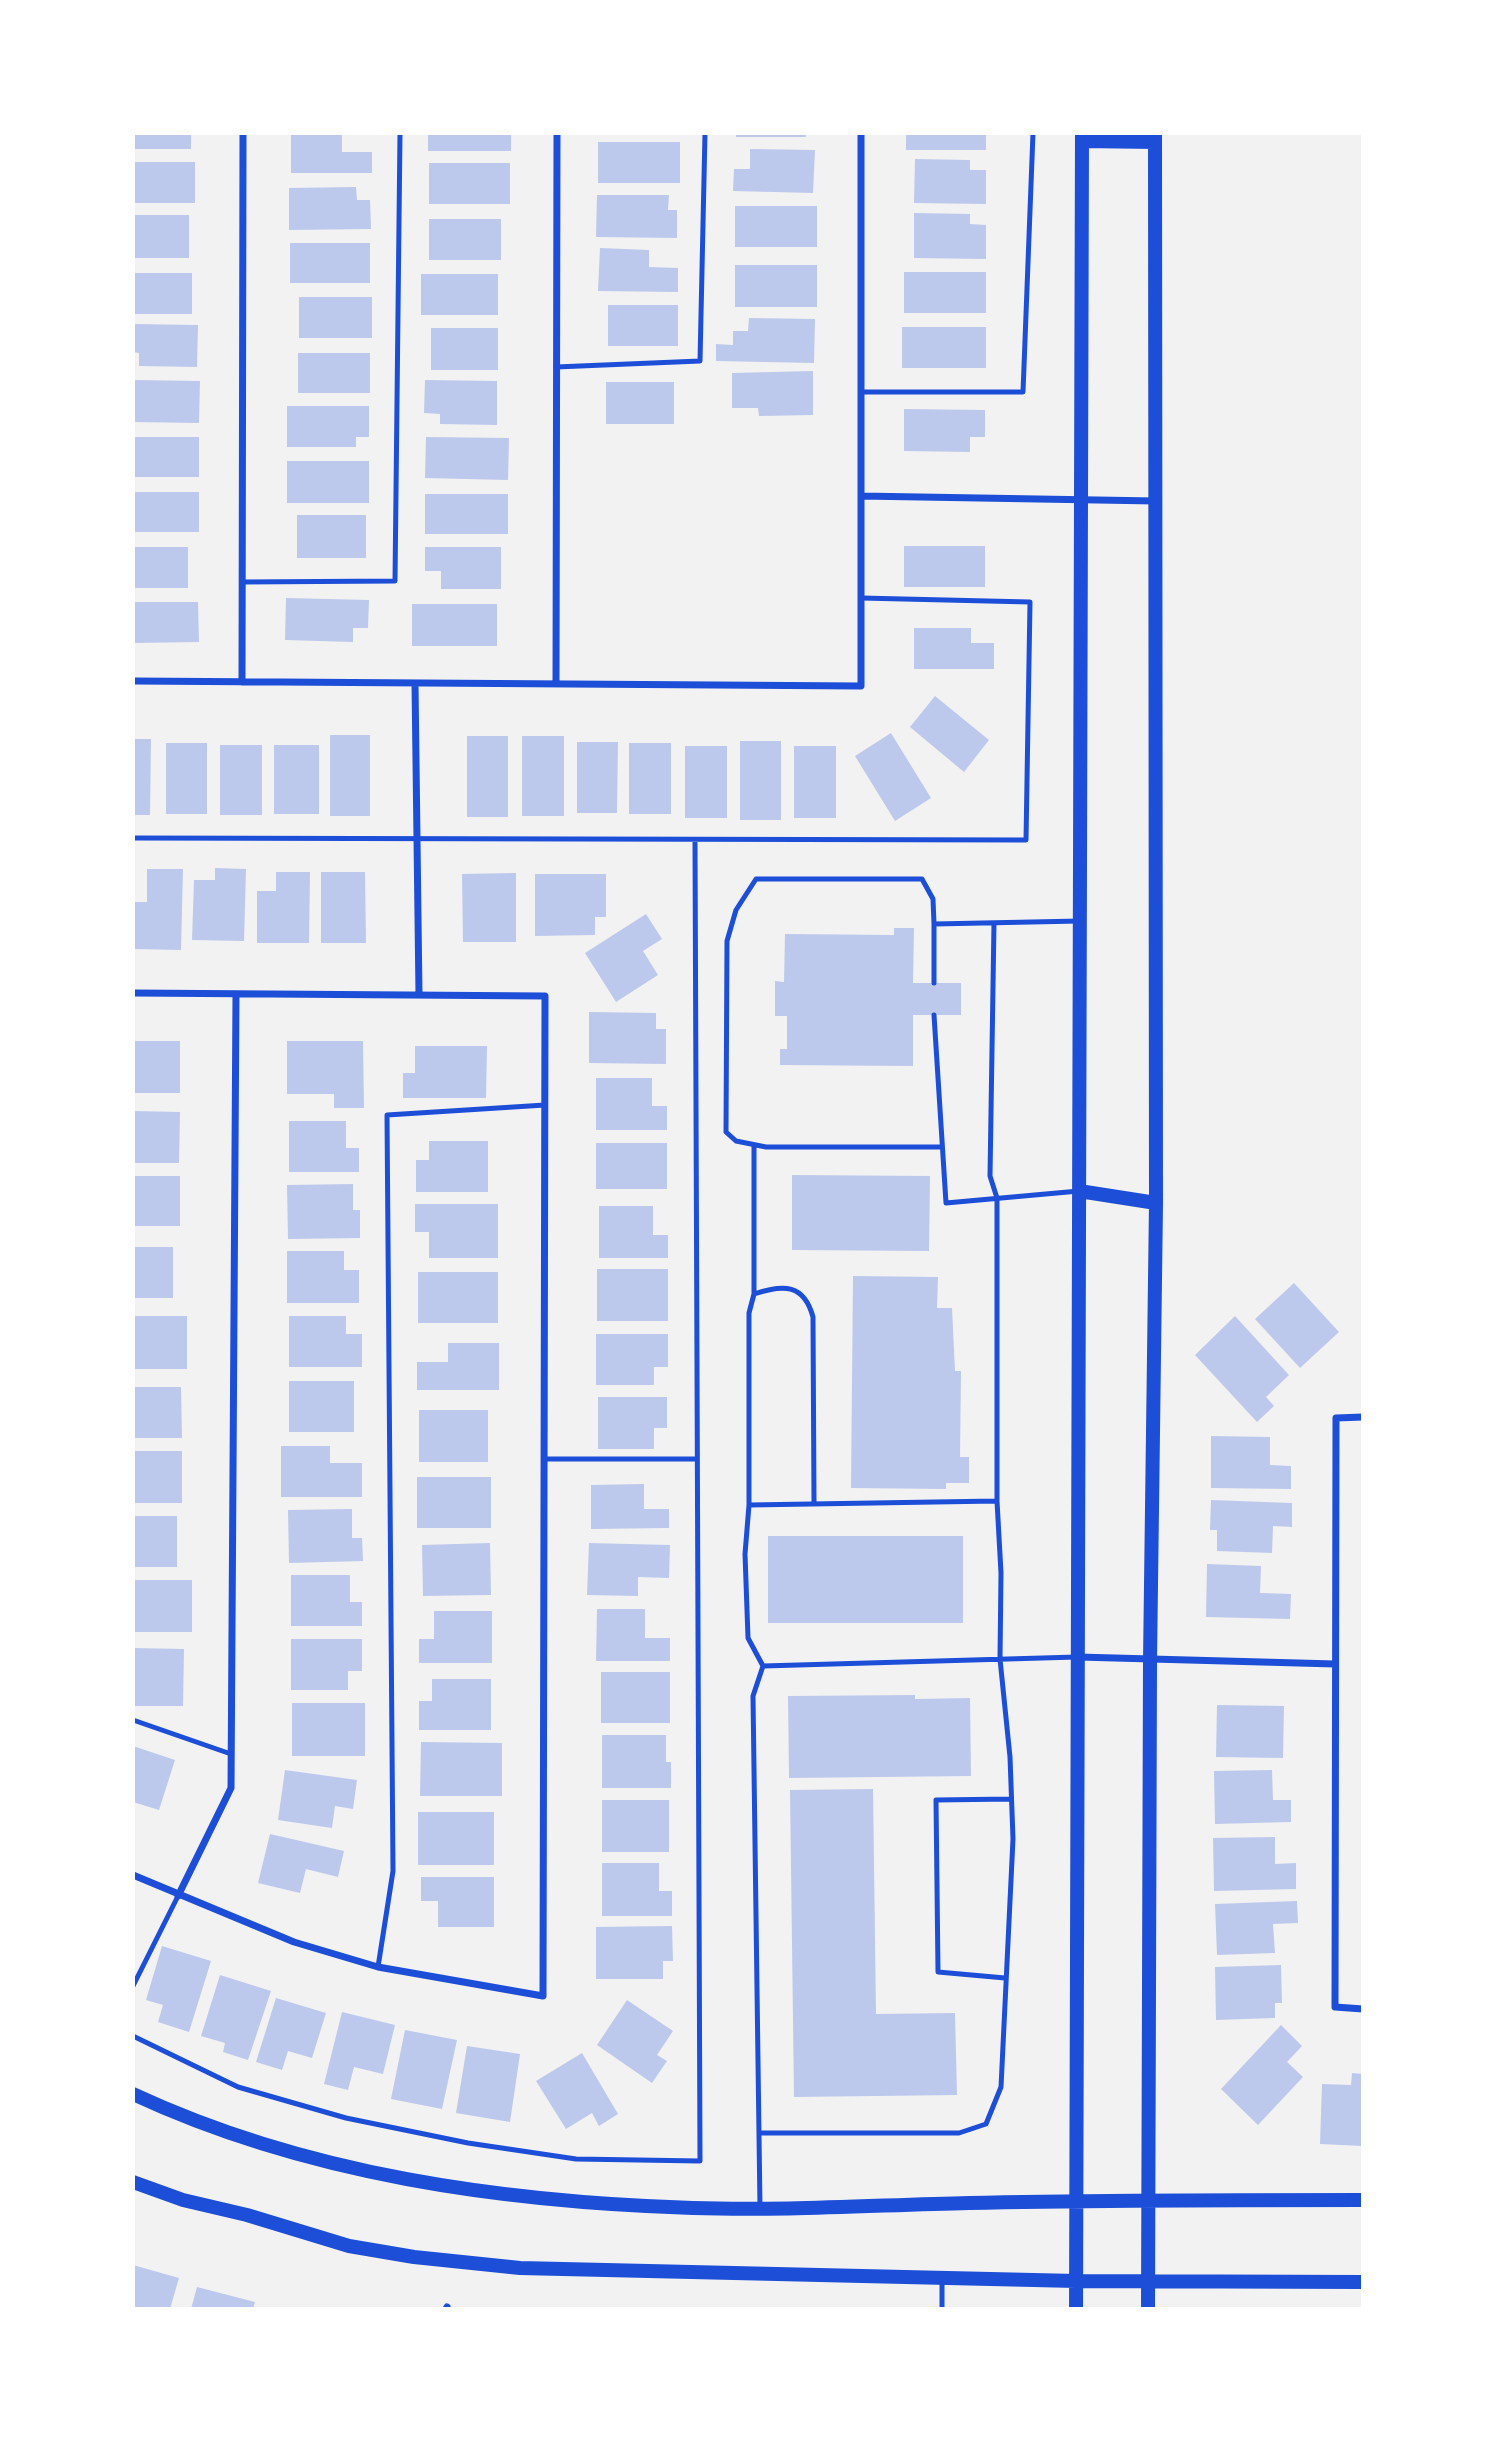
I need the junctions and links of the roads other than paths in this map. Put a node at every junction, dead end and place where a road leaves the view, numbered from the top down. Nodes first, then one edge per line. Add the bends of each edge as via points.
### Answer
1 (243, 133) edge
2 (400, 133) edge
3 (557, 133) edge
4 (705, 133) edge
5 (861, 133) edge
6 (1033, 133) edge
7 (1082, 137) edge
8 (1155, 137) edge
9 (556, 367) junction
10 (861, 392) junction
11 (861, 496) junction
12 (1081, 500) junction
13 (1156, 501) junction
14 (242, 582) junction
15 (861, 598) junction
16 (133, 681) edge
17 (242, 682) junction
18 (415, 683) junction
19 (556, 684) junction
20 (133, 838) edge
21 (418, 839) junction
22 (695, 839) junction
23 (1080, 920) junction
24 (994, 923) junction
25 (934, 924) junction
26 (934, 983) dead end
27 (133, 993) edge
28 (236, 994) junction
29 (419, 995) junction
30 (934, 1015) dead end
31 (545, 1105) junction
32 (754, 1145) junction
33 (942, 1147) junction
34 (1079, 1191) junction
35 (997, 1198) junction
36 (1156, 1203) junction
37 (754, 1294) junction
38 (1363, 1417) edge
39 (544, 1459) junction
40 (697, 1459) junction
41 (997, 1501) junction
42 (814, 1503) junction
43 (749, 1505) junction
44 (1077, 1657) junction
45 (1000, 1659) junction
46 (1150, 1661) junction
47 (1335, 1664) junction
48 (763, 1666) junction
49 (133, 1720) edge
50 (231, 1754) junction
51 (1011, 1799) junction
52 (133, 1875) edge
53 (178, 1896) junction
54 (378, 1967) junction
55 (1005, 1978) junction
56 (133, 1986) edge
57 (1363, 2009) edge
58 (133, 2036) edge
59 (133, 2094) edge
60 (759, 2133) junction
61 (133, 2182) edge
62 (1148, 2200) junction
63 (1363, 2200) edge
64 (1076, 2201) junction
65 (760, 2208) junction
66 (942, 2277) junction
67 (1076, 2281) junction
68 (1148, 2281) junction
69 (1363, 2282) edge
70 (942, 2309) edge
71 (1076, 2309) edge
72 (1148, 2309) edge

1 - 14 street
2 - 14 lane via 395,581
3 - 9 street
4 - 9 lane via 700,361
5 - 10 street
6 - 10 lane via 1023,392
7 - 8 main road
7 - 12 main road
8 - 13 main road
9 - 19 street
10 - 11 street
11 - 12 street
11 - 15 street
12 - 13 street
12 - 23 main road
13 - 36 main road
14 - 17 street
15 - 19 street via 861,687
15 - 22 lane via 1030,602 1026,840
16 - 17 street
17 - 18 street
18 - 19 street
18 - 21 street
20 - 21 lane
21 - 22 lane
21 - 29 street
22 - 40 lane
23 - 24 lane
23 - 34 main road
24 - 25 lane
24 - 35 lane via 990,1176
25 - 26 lane
25 - 32 lane via 933,898 922,879 757,879 736,909 727,941 726,1132 736,1141
27 - 28 street
28 - 29 street
28 - 50 street
29 - 31 street via 545,996
30 - 33 lane
31 - 39 street
31 - 54 lane via 387,1115 393,1871
32 - 33 lane
32 - 37 lane
33 - 35 lane via 946,1203
34 - 35 lane
34 - 36 main road
34 - 44 main road
35 - 41 lane
36 - 46 main road
37 - 42 lane via 798,1290 808,1298 813,1317
37 - 43 lane via 749,1313
38 - 47 street via 1336,1418
39 - 40 lane
39 - 54 street via 543,1996
40 - 58 lane via 700,2161 576,2159 346,2118 238,2087
41 - 42 lane
41 - 45 lane
42 - 43 lane
43 - 48 lane via 745,1554 748,1638
44 - 45 lane
44 - 46 street
44 - 64 main road
45 - 48 lane
45 - 51 lane
46 - 47 street
46 - 62 main road
47 - 57 street via 1335,2007
48 - 60 lane via 753,1696
49 - 50 lane
50 - 53 street via 231,1788
51 - 55 lane
51 - 55 lane via 936,1800 938,1972
52 - 53 street
53 - 54 street via 294,1942
53 - 56 lane
55 - 60 lane via 1001,2087 986,2124 960,2133
59 - 65 main road via 324,2163 477,2192 626,2205
60 - 65 lane
61 - 66 main road via 349,2246 414,2257 520,2268
62 - 63 main road
62 - 64 main road
62 - 68 main road
64 - 65 main road
64 - 67 main road
66 - 67 main road
66 - 70 lane
67 - 68 main road
67 - 71 main road
68 - 69 main road
68 - 72 main road

